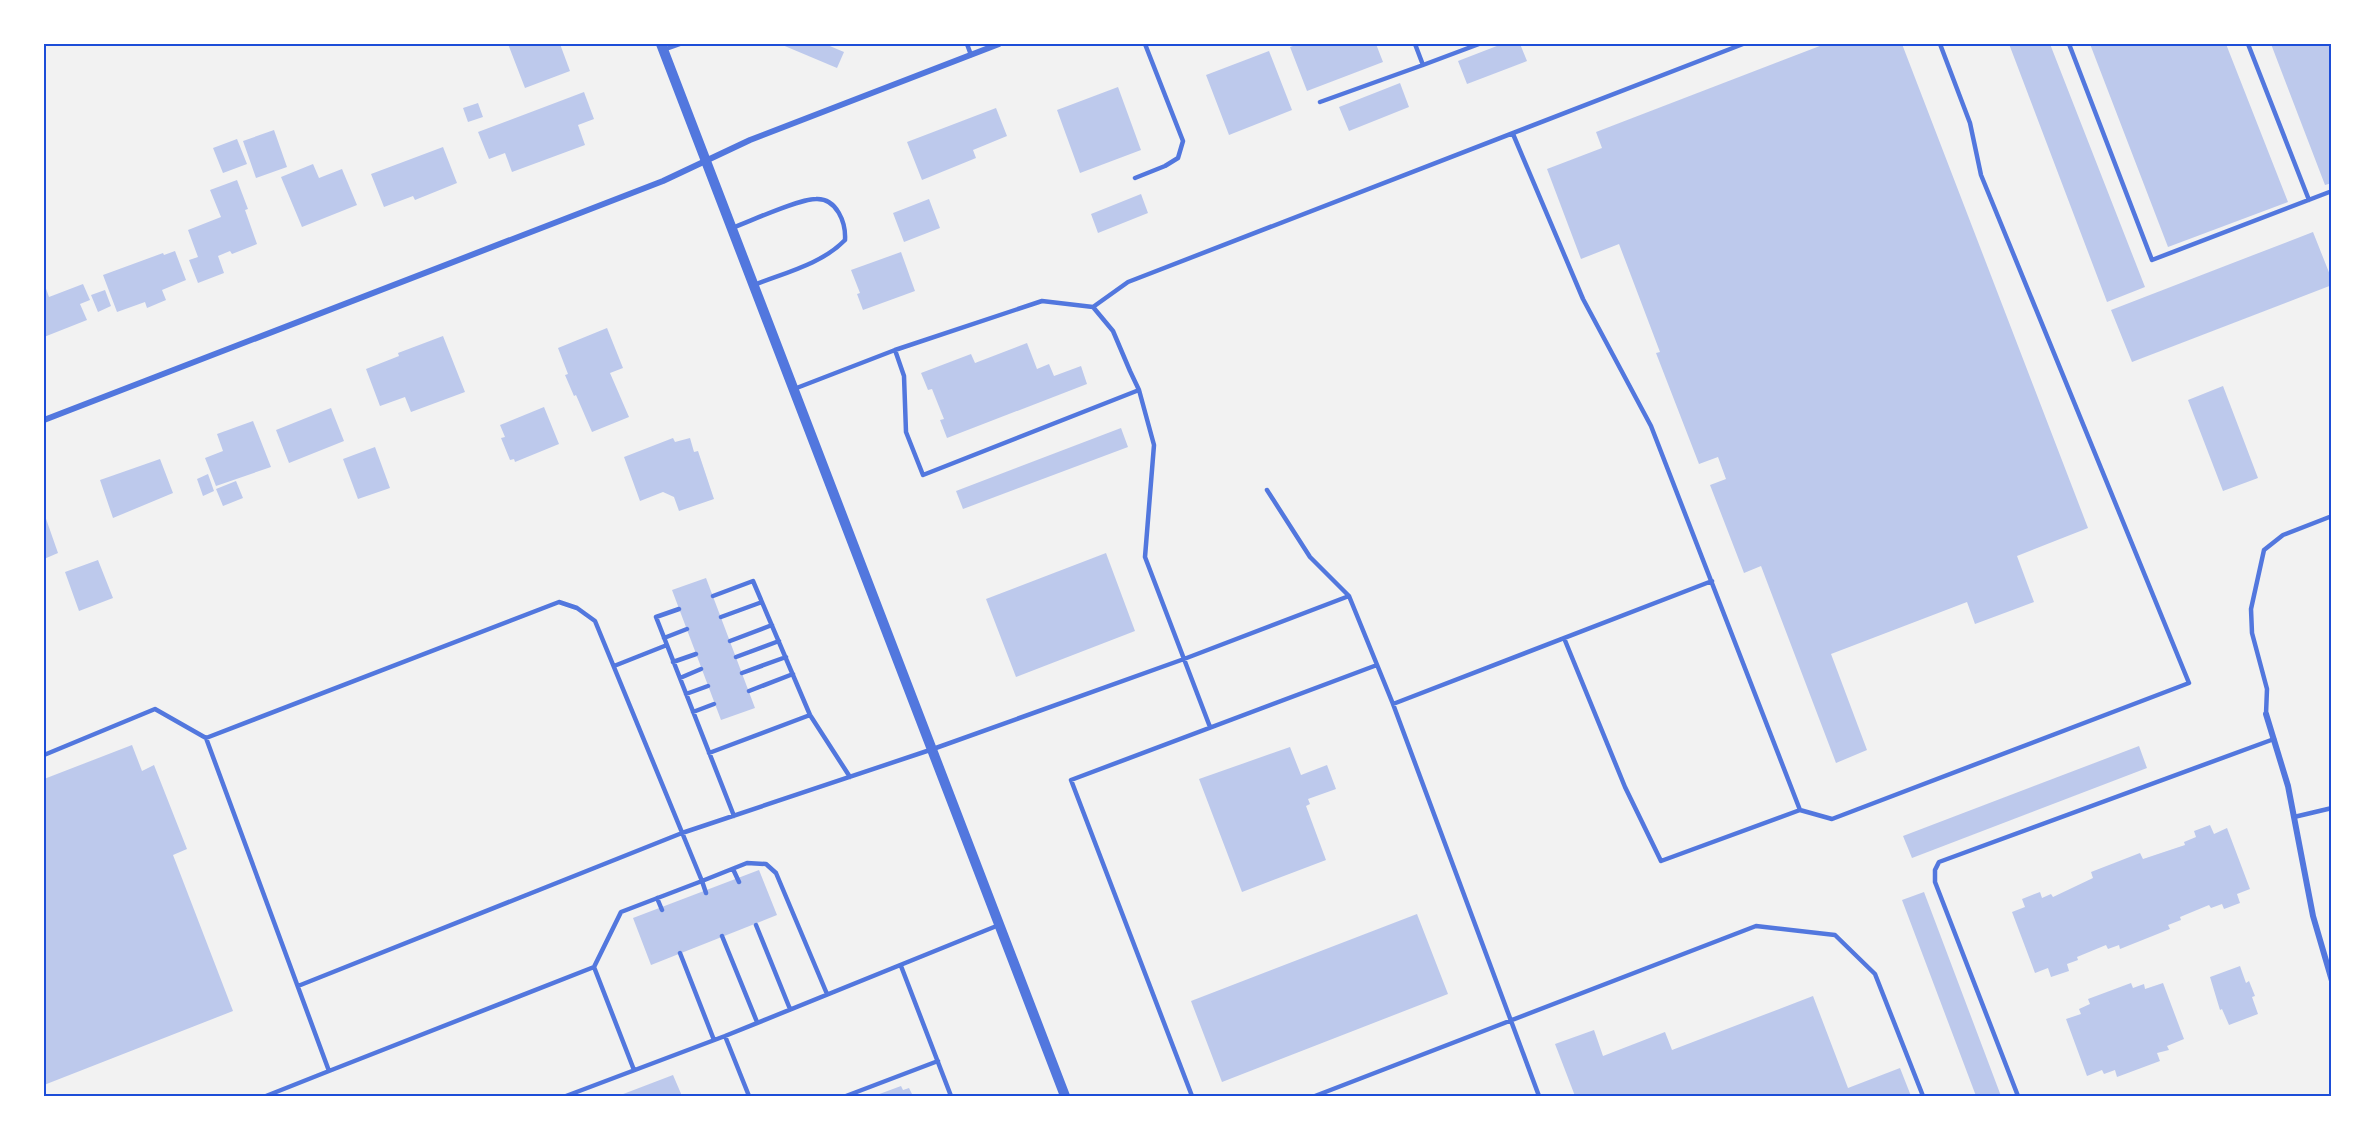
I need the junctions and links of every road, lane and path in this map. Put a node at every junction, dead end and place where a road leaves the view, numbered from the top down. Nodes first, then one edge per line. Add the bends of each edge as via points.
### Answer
1 (680, 44) edge
2 (967, 44) edge
3 (999, 44) edge
4 (1145, 44) edge
5 (1415, 44) edge
6 (1479, 44) edge
7 (1743, 44) edge
8 (1940, 44) edge
9 (2069, 44) edge
10 (2248, 44) edge
11 (662, 47) edge
12 (971, 55) junction
13 (1423, 65) junction
14 (1320, 102) dead end
15 (1513, 134) junction
16 (706, 160) junction
17 (1135, 178) dead end
18 (2331, 191) edge
19 (2309, 200) junction
20 (732, 228) junction
21 (754, 285) junction
22 (1093, 307) junction
23 (895, 350) junction
24 (794, 389) junction
25 (1139, 390) junction
26 (44, 420) edge
27 (1267, 490) dead end
28 (2331, 516) edge
29 (1712, 581) junction
30 (713, 596) dead end
31 (1349, 596) junction
32 (762, 602) junction
33 (679, 609) dead end
34 (721, 617) dead end
35 (772, 626) junction
36 (687, 629) dead end
37 (664, 638) junction
38 (1564, 638) junction
39 (730, 641) dead end
40 (779, 641) junction
41 (667, 645) junction
42 (696, 654) dead end
43 (736, 657) dead end
44 (786, 657) junction
45 (1184, 659) junction
46 (673, 662) junction
47 (1377, 665) junction
48 (614, 666) junction
49 (702, 669) dead end
50 (742, 674) dead end
51 (793, 674) junction
52 (680, 678) junction
53 (708, 686) dead end
54 (749, 691) dead end
55 (686, 694) junction
56 (714, 704) dead end
57 (1393, 704) junction
58 (693, 712) junction
59 (2266, 714) joint
60 (810, 715) junction
61 (1210, 727) junction
62 (206, 738) junction
63 (2274, 739) junction
64 (933, 749) junction
65 (709, 753) junction
66 (44, 755) edge
67 (850, 777) junction
68 (2331, 808) edge
69 (1800, 810) junction
70 (734, 816) junction
71 (2294, 817) junction
72 (682, 833) junction
73 (734, 869) junction
74 (702, 881) junction
75 (739, 882) dead end
76 (706, 893) dead end
77 (657, 898) junction
78 (662, 910) dead end
79 (1000, 924) junction
80 (756, 925) dead end
81 (722, 936) dead end
82 (680, 953) dead end
83 (901, 966) junction
84 (594, 967) junction
85 (2331, 981) edge
86 (298, 986) junction
87 (827, 994) junction
88 (790, 1009) junction
89 (757, 1022) junction
90 (1511, 1022) junction
91 (725, 1035) junction
92 (714, 1040) junction
93 (938, 1061) junction
94 (634, 1070) junction
95 (329, 1071) junction
96 (266, 1096) edge
97 (566, 1096) edge
98 (749, 1096) edge
99 (846, 1096) edge
100 (951, 1096) edge
101 (1065, 1096) edge
102 (1192, 1096) edge
103 (1315, 1096) edge
104 (1539, 1096) edge
105 (1923, 1096) edge
106 (2018, 1096) edge

1 - 11 lane
2 - 12 lane
3 - 12 street
4 - 17 lane via 1183,141 1178,158
5 - 13 lane
6 - 13 lane
7 - 15 lane
8 - 69 lane via 1970,123 1981,175 2188,683 1832,819
9 - 19 lane via 2152,260
10 - 19 lane
11 - 16 street
12 - 16 street
13 - 14 lane
15 - 22 lane via 1128,282
15 - 29 lane via 1583,299 1651,426
16 - 20 street
16 - 26 street via 663,181
18 - 19 lane
20 - 21 street
20 - 21 lane via 817,199 831,204 841,216 845,240 835,250
21 - 24 street
22 - 23 lane via 1042,300
22 - 25 lane via 1113,332
23 - 24 lane
23 - 25 lane via 904,376 906,432 923,475
24 - 64 street
25 - 45 lane via 1154,446 1145,557
27 - 31 lane via 1310,558
28 - 59 lane via 2283,535 2264,550 2251,609 2252,633 2267,688
29 - 38 lane
29 - 69 lane
30 - 32 lane via 753,581
31 - 45 lane
31 - 47 lane
32 - 34 lane
32 - 35 lane
33 - 37 lane via 656,617
35 - 39 lane
35 - 40 lane
36 - 37 lane
37 - 41 lane
38 - 57 lane
38 - 69 lane via 1621,777 1661,861
40 - 43 lane
40 - 44 lane
41 - 46 lane
41 - 48 lane
42 - 46 lane
44 - 50 lane
44 - 51 lane
45 - 61 lane
45 - 64 lane
46 - 52 lane
47 - 57 lane
47 - 61 lane
48 - 62 lane via 595,621 577,608 559,602
48 - 72 lane
49 - 52 lane
51 - 54 lane
51 - 60 lane
52 - 55 lane
53 - 55 lane
55 - 58 lane
56 - 58 lane
57 - 90 lane
58 - 65 lane
59 - 63 street
60 - 65 lane
60 - 67 lane
61 - 102 lane via 1071,780
62 - 66 lane via 155,709
62 - 86 lane
63 - 71 street
63 - 106 lane via 1940,862 1935,882
64 - 67 lane
64 - 79 street
65 - 70 lane
67 - 70 lane
68 - 71 lane
70 - 72 lane
71 - 85 street via 2313,916
72 - 74 lane
72 - 86 lane
73 - 74 lane
73 - 75 lane
73 - 87 lane via 747,863 766,864 776,873
74 - 76 lane
74 - 77 lane
77 - 78 lane
77 - 84 lane via 621,912
79 - 83 lane
79 - 101 street
80 - 88 lane
81 - 89 lane
82 - 92 lane
83 - 87 lane
83 - 93 lane
84 - 94 lane
84 - 95 lane
86 - 95 lane
87 - 88 lane
88 - 89 lane
89 - 91 lane
90 - 103 lane
90 - 104 lane
90 - 105 lane via 1756,926 1835,934 1875,974
91 - 92 lane
91 - 98 lane
92 - 94 lane
93 - 99 lane
93 - 100 lane
94 - 97 lane
95 - 96 lane

